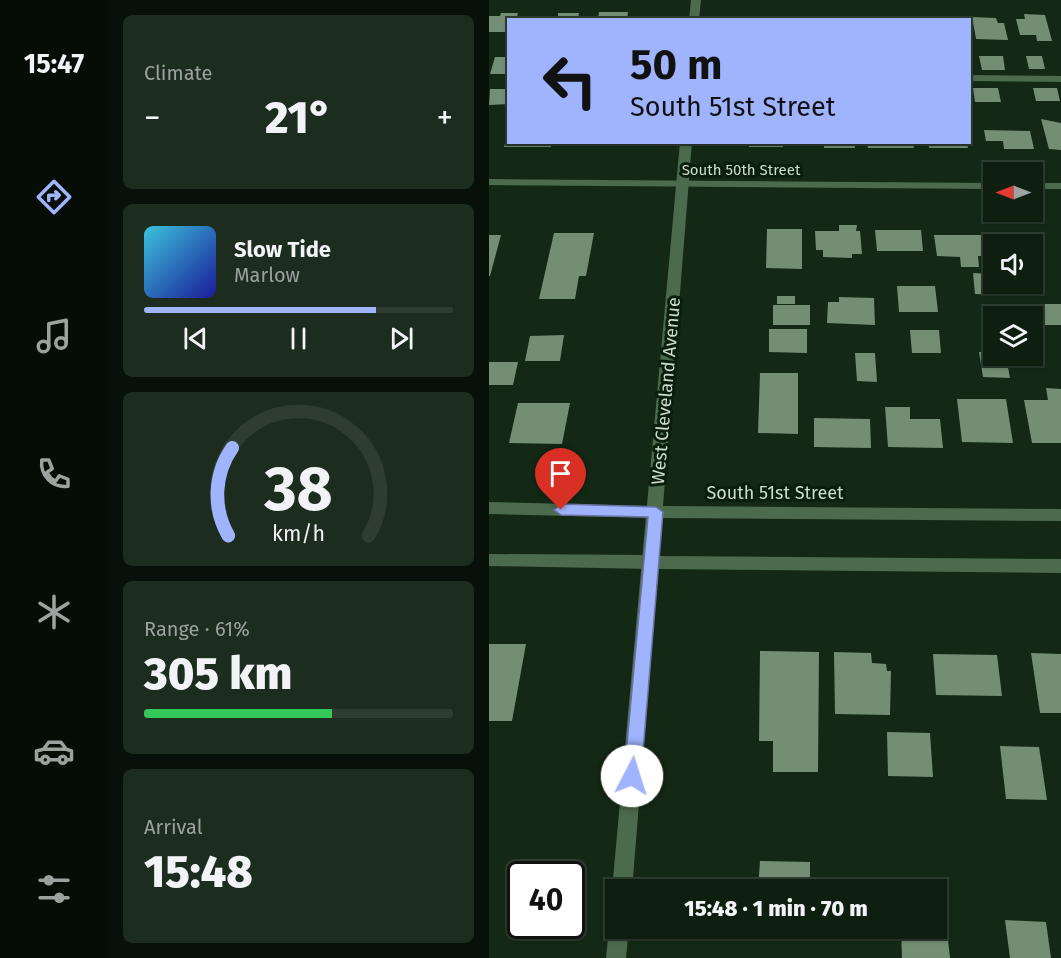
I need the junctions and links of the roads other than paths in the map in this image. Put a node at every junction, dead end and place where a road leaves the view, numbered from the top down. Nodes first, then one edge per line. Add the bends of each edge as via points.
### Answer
1 (696, 0) edge
2 (695, 18) edge
3 (971, 78) edge
4 (1061, 79) edge
5 (686, 144) edge
6 (489, 182) edge
7 (682, 184) junction
8 (983, 186) edge
9 (1043, 186) edge
10 (1061, 186) edge
11 (489, 508) edge
12 (656, 512) junction
13 (1061, 515) edge
14 (489, 560) edge
15 (651, 562) junction
16 (1061, 566) edge
17 (623, 879) edge
18 (618, 939) edge
19 (616, 958) edge

1 - 2 street
3 - 4 street
5 - 7 street, West Cleveland Avenue
6 - 7 street, South 50th Street
7 - 8 street, South 50th Street
7 - 12 street, West Cleveland Avenue
9 - 10 street
11 - 12 street, South 51st Street
12 - 13 street, South 51st Street
12 - 15 street, West Cleveland Avenue
14 - 15 street
15 - 16 street
15 - 17 street, West Cleveland Avenue
18 - 19 street

